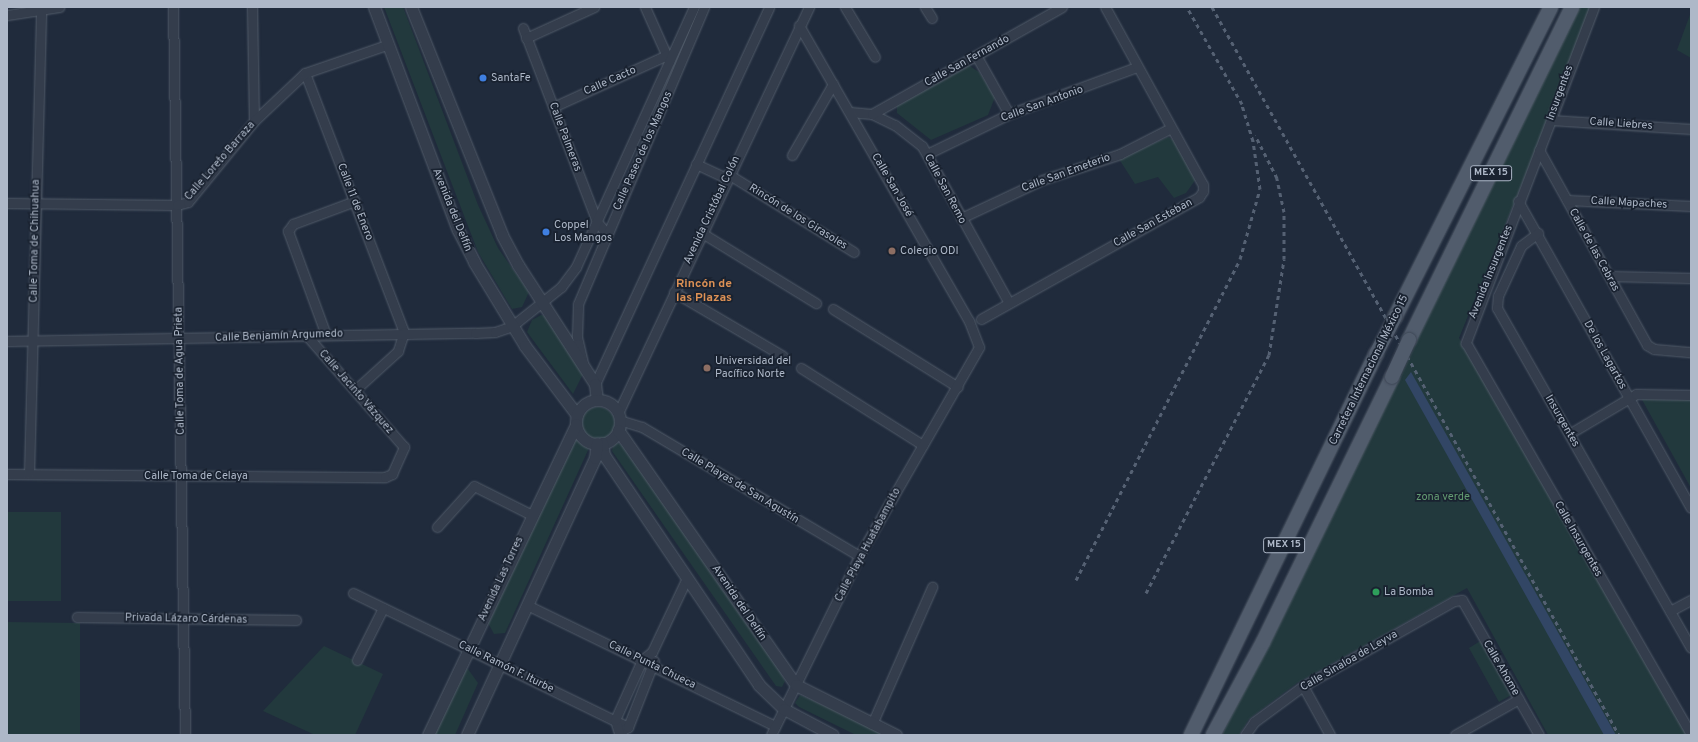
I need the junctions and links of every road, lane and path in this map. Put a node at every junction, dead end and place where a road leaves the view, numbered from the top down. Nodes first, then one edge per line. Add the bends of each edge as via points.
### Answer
1 (59, 7) edge
2 (173, 7) edge
3 (252, 7) edge
4 (374, 7) edge
5 (411, 7) edge
6 (594, 7) edge
7 (645, 7) edge
8 (694, 7) edge
9 (704, 7) edge
10 (769, 7) edge
11 (809, 7) edge
12 (845, 7) edge
13 (926, 7) edge
14 (1062, 7) edge
15 (1105, 7) edge
16 (1551, 7) edge
17 (1572, 7) edge
18 (1594, 7) edge
19 (41, 8) edge
20 (7, 15) edge
21 (932, 18) dead end
22 (800, 25) junction
23 (523, 28) dead end
24 (526, 38) junction
25 (387, 45) junction
26 (875, 57) dead end
27 (977, 57) junction
28 (668, 58) junction
29 (1137, 67) junction
30 (305, 74) junction
31 (676, 74) junction
32 (833, 84) junction
33 (553, 106) junction
34 (850, 112) junction
35 (872, 114) junction
36 (1009, 114) junction
37 (1550, 120) junction
38 (254, 121) junction
39 (1171, 128) junction
40 (1691, 130) edge
41 (1539, 150) junction
42 (927, 154) junction
43 (792, 155) dead end
44 (696, 164) junction
45 (727, 176) junction
46 (1566, 200) junction
47 (356, 201) junction
48 (1518, 201) junction
49 (7, 203) edge
50 (36, 204) junction
51 (177, 205) junction
52 (1691, 206) edge
53 (961, 218) junction
54 (598, 222) junction
55 (702, 233) junction
56 (1538, 233) junction
57 (607, 234) junction
58 (854, 252) dead end
59 (1609, 276) junction
60 (1691, 278) edge
61 (674, 292) junction
62 (541, 302) junction
63 (816, 303) dead end
64 (1009, 303) junction
65 (833, 309) dead end
66 (981, 319) dead end
67 (512, 326) junction
68 (404, 332) junction
69 (326, 335) junction
70 (307, 336) junction
71 (179, 339) junction
72 (7, 341) edge
73 (32, 341) junction
74 (1466, 343) joint
75 (979, 347) joint
76 (1691, 352) edge
77 (783, 356) dead end
78 (584, 366) junction
79 (801, 368) dead end
80 (595, 384) junction
81 (958, 387) junction
82 (355, 390) junction
83 (1691, 395) edge
84 (1629, 399) junction
85 (597, 400) junction
86 (577, 420) junction
87 (618, 421) junction
88 (1569, 434) junction
89 (600, 443) junction
90 (923, 445) junction
91 (7, 474) edge
92 (29, 474) junction
93 (182, 476) junction
94 (385, 477) joint
95 (1691, 508) edge
96 (532, 514) junction
97 (437, 527) dead end
98 (859, 556) junction
99 (686, 580) junction
100 (932, 587) dead end
101 (353, 593) dead end
102 (1462, 600) joint
103 (1691, 600) edge
104 (528, 605) junction
105 (383, 608) junction
106 (1670, 612) junction
107 (77, 617) dead end
108 (183, 619) junction
109 (296, 620) dead end
110 (1691, 648) edge
111 (468, 649) junction
112 (652, 652) junction
113 (357, 660) dead end
114 (642, 660) junction
115 (500, 665) junction
116 (654, 666) junction
117 (796, 684) junction
118 (1303, 686) junction
119 (1518, 699) junction
120 (784, 709) junction
121 (615, 720) junction
122 (872, 724) junction
123 (775, 726) junction
124 (628, 727) junction
125 (618, 734) edge
126 (185, 735) edge
127 (428, 735) edge
128 (467, 735) edge
129 (771, 735) edge
130 (833, 735) edge
131 (896, 735) edge
132 (1191, 735) edge
133 (1213, 735) edge
134 (1245, 735) edge
135 (1330, 735) edge
136 (1455, 735) edge
137 (1539, 735) edge
138 (1691, 735) edge

1 - 19 street
2 - 51 street, Calle Toma de Agua Prieta
3 - 38 street
4 - 25 street, Avenida del Delfín
5 - 62 street via 502,235
6 - 24 street
7 - 28 street
8 - 28 street, Calle Paseo de los Mangos
9 - 31 street, Calle Paseo de los Mangos
10 - 44 street
11 - 22 street, Avenida Cristóbal Colón
12 - 26 street
13 - 21 street
14 - 27 street, Calle San Fernando
15 - 29 street, Calle San Esteban
16 - 132 main road, Carretera Internacional México 15 / MEX 15, bridge via 1394,317
17 - 133 main road, Carretera Internacional México 15 / MEX 15, bridge via 1263,642
18 - 37 street, Insurgentes
19 - 20 street
19 - 50 street, Calle Toma de Chihuahua
22 - 32 street, Calle San José
22 - 45 street, Avenida Cristóbal Colón
23 - 24 street, Calle Palmeras
24 - 33 street, Calle Palmeras
25 - 30 street, Calle Loreto Barraza
25 - 67 street, Avenida del Delfín via 458,230
27 - 35 street, Calle San Fernando
27 - 36 street
28 - 31 street
28 - 33 street, Calle Cacto
28 - 54 street, Calle Paseo de los Mangos
29 - 36 street, Calle San Antonio
29 - 39 street, Calle San Esteban
30 - 38 street, Calle Loreto Barraza
30 - 47 street, Calle 11 de Enero
31 - 57 street, Calle Paseo de los Mangos
32 - 34 street, Calle San José
32 - 43 street
33 - 54 street, Calle Palmeras
34 - 35 street, Calle San Remo
34 - 75 street, Calle San José via 969,321
35 - 42 street, Calle San Remo via 908,133
36 - 42 street, Calle San Antonio
37 - 40 street, Calle Liebres
37 - 41 street, Insurgentes
38 - 51 street, Calle Loreto Barraza via 188,202
39 - 53 street, Calle San Emeterio via 1120,154 1042,180
39 - 64 street, Calle San Esteban via 1203,185 1199,197
41 - 46 street, Calle de las Cebras
41 - 48 street, Insurgentes
42 - 53 street, Calle San Remo
44 - 45 street, Rincón de los Girasoles
44 - 80 street
45 - 55 street, Avenida Cristóbal Colón
45 - 58 street, Rincón de los Girasoles via 743,183
46 - 52 street, Calle Mapaches
46 - 59 street, Calle de las Cebras
47 - 68 street, Calle 11 de Enero
47 - 69 street, Calle Jacinto Vázquez via 293,224 288,231
48 - 56 street, De los Lagartos
48 - 74 street, Avenida Insurgentes
49 - 50 street, Calle Loreto Barraza
50 - 51 street, Calle Loreto Barraza
50 - 73 street, Calle Toma de Chihuahua
51 - 71 street, Calle Toma de Agua Prieta
53 - 64 street, Calle San Remo
54 - 57 street, Calle Palmeras
54 - 62 street, Calle Paseo de los Mangos via 576,267
55 - 61 street, Avenida Cristóbal Colón
55 - 63 street
56 - 84 street, De los Lagartos
56 - 88 street, Insurgentes via 1522,246 1496,302
57 - 78 street, Calle Paseo de los Mangos via 578,304 577,336
59 - 60 street
59 - 76 street, Calle de las Cebras via 1650,348
61 - 77 street
61 - 87 street, Avenida Cristóbal Colón
62 - 67 street, Calle Benjamín Argumedo
62 - 78 street
64 - 66 street, Calle San Esteban
65 - 81 street
67 - 68 street, Calle Benjamín Argumedo via 495,332
67 - 86 street, Avenida del Delfín
68 - 69 street, Calle Benjamín Argumedo
68 - 82 street via 398,351
69 - 70 street, Calle Benjamín Argumedo
70 - 71 street, Calle Benjamín Argumedo
70 - 82 street, Calle Jacinto Vázquez
71 - 73 street, Calle Benjamín Argumedo
71 - 93 street, Calle Toma de Agua Prieta
72 - 73 street, Calle Benjamín Argumedo
73 - 92 street, Calle Toma de Chihuahua
74 - 138 street, Calle Insurgentes
75 - 81 street, Calle Playa Huatabampito
78 - 80 street
79 - 90 street
80 - 85 street
81 - 90 street, Calle Playa Huatabampito
82 - 94 street, Calle Jacinto Vázquez via 404,447 396,469
83 - 84 street via 1636,394
84 - 88 street
84 - 95 street, De los Lagartos
85 - 86 street via 586,403
85 - 87 street via 608,402
86 - 89 street via 585,439
86 - 96 street, Avenida Las Torres
87 - 89 street
87 - 98 street, Calle Playas de San Agustín via 642,427
87 - 117 street, Avenida del Delfín
88 - 106 street, Insurgentes
89 - 99 street via 604,455
89 - 104 street
90 - 98 street, Calle Playa Huatabampito
91 - 92 street, Calle Toma de Celaya
92 - 93 street, Calle Toma de Celaya
93 - 94 street, Calle Toma de Celaya
93 - 108 street, Calle Toma de Agua Prieta
96 - 97 street via 474,486
96 - 111 street, Avenida Las Torres
98 - 117 street, Calle Playa Huatabampito
99 - 112 street
99 - 120 street via 759,685
100 - 122 street
101 - 105 street, Calle Ramón F. Iturbe
102 - 118 street, Calle Sinaloa de Leyva via 1454,601
102 - 119 street, Calle Ahome
103 - 106 street
104 - 114 street, Calle Punta Chueca
104 - 115 street
105 - 111 street, Calle Ramón F. Iturbe
105 - 113 street
106 - 110 street, Insurgentes
107 - 108 street, Privada Lázaro Cárdenas
108 - 109 street, Privada Lázaro Cárdenas
108 - 126 street, Calle Toma de Agua Prieta
111 - 115 street, Calle Ramón F. Iturbe
111 - 127 street, Avenida Las Torres
112 - 114 street
112 - 116 street
114 - 116 street, Calle Punta Chueca
114 - 121 street
115 - 121 street, Calle Ramón F. Iturbe
115 - 128 street
116 - 123 street, Calle Punta Chueca
116 - 124 street
117 - 120 street, Calle Playa Huatabampito
117 - 122 street, Avenida del Delfín
118 - 134 street, Calle Sinaloa de Leyva via 1254,722
118 - 135 street
119 - 136 street
119 - 137 street, Calle Ahome
120 - 123 street, Calle Playa Huatabampito
120 - 130 street
121 - 124 street, Calle Ramón F. Iturbe
121 - 125 street
122 - 131 street, Avenida del Delfín
123 - 129 street, Calle Playa Huatabampito
124 - 125 street

